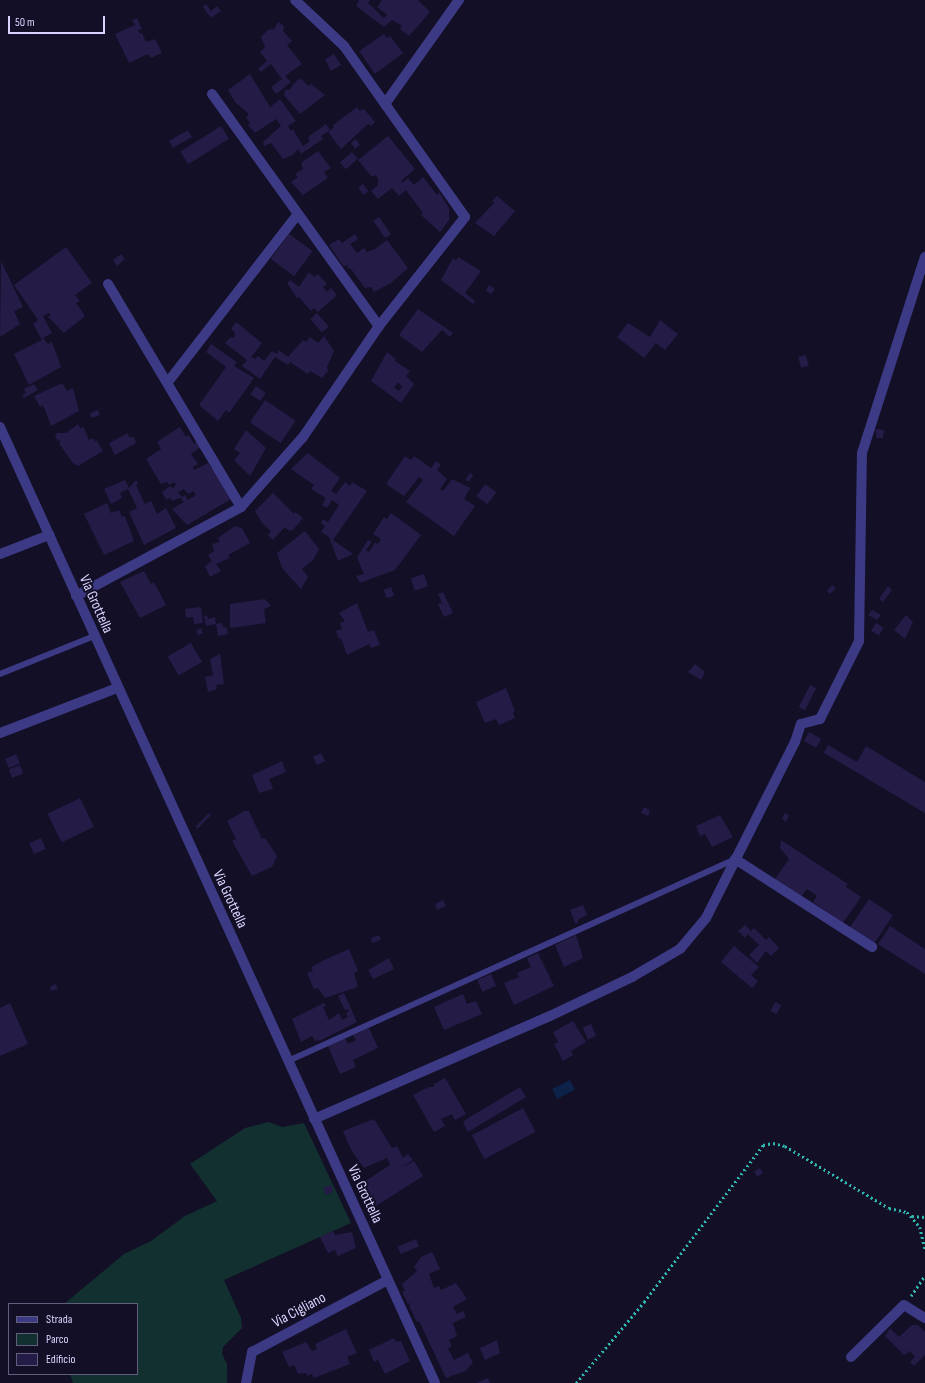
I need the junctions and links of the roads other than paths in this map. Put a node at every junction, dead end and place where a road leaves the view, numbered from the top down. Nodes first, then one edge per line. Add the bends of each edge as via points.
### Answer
1 (295, 0) edge
2 (459, 0) edge
3 (212, 94) dead end
4 (385, 104) junction
5 (298, 214) junction
6 (925, 256) edge
7 (108, 284) dead end
8 (379, 326) junction
9 (168, 382) junction
10 (0, 427) edge
11 (241, 507) junction
12 (49, 535) junction
13 (0, 554) edge
14 (76, 596) junction
15 (94, 636) junction
16 (0, 674) edge
17 (117, 688) junction
18 (0, 733) edge
19 (735, 859) junction
20 (872, 947) dead end
21 (288, 1061) junction
22 (314, 1119) junction
23 (388, 1280) junction
24 (925, 1318) edge
25 (852, 1357) dead end
26 (246, 1383) edge
27 (435, 1383) edge

1 - 4 street via 344,46
2 - 4 street
3 - 5 street
4 - 8 street via 465,217
5 - 8 street
5 - 9 street
6 - 19 street via 862,453 859,641 820,718 801,724 795,742
7 - 9 street
8 - 11 street via 303,437
9 - 11 street
10 - 12 street, Via Grottella
11 - 14 street
12 - 13 street
12 - 14 street, Via Grottella
14 - 15 street, Via Grottella
15 - 16 lane
15 - 17 street, Via Grottella
17 - 18 street
17 - 21 street, Via Grottella
19 - 20 street
19 - 21 lane
19 - 22 street via 706,918 680,949 632,977 550,1016
21 - 22 street, Via Grottella
22 - 23 street, Via Grottella
23 - 26 street, Via Cigliano via 252,1352
23 - 27 street, Via Grottella
24 - 25 street via 904,1305

